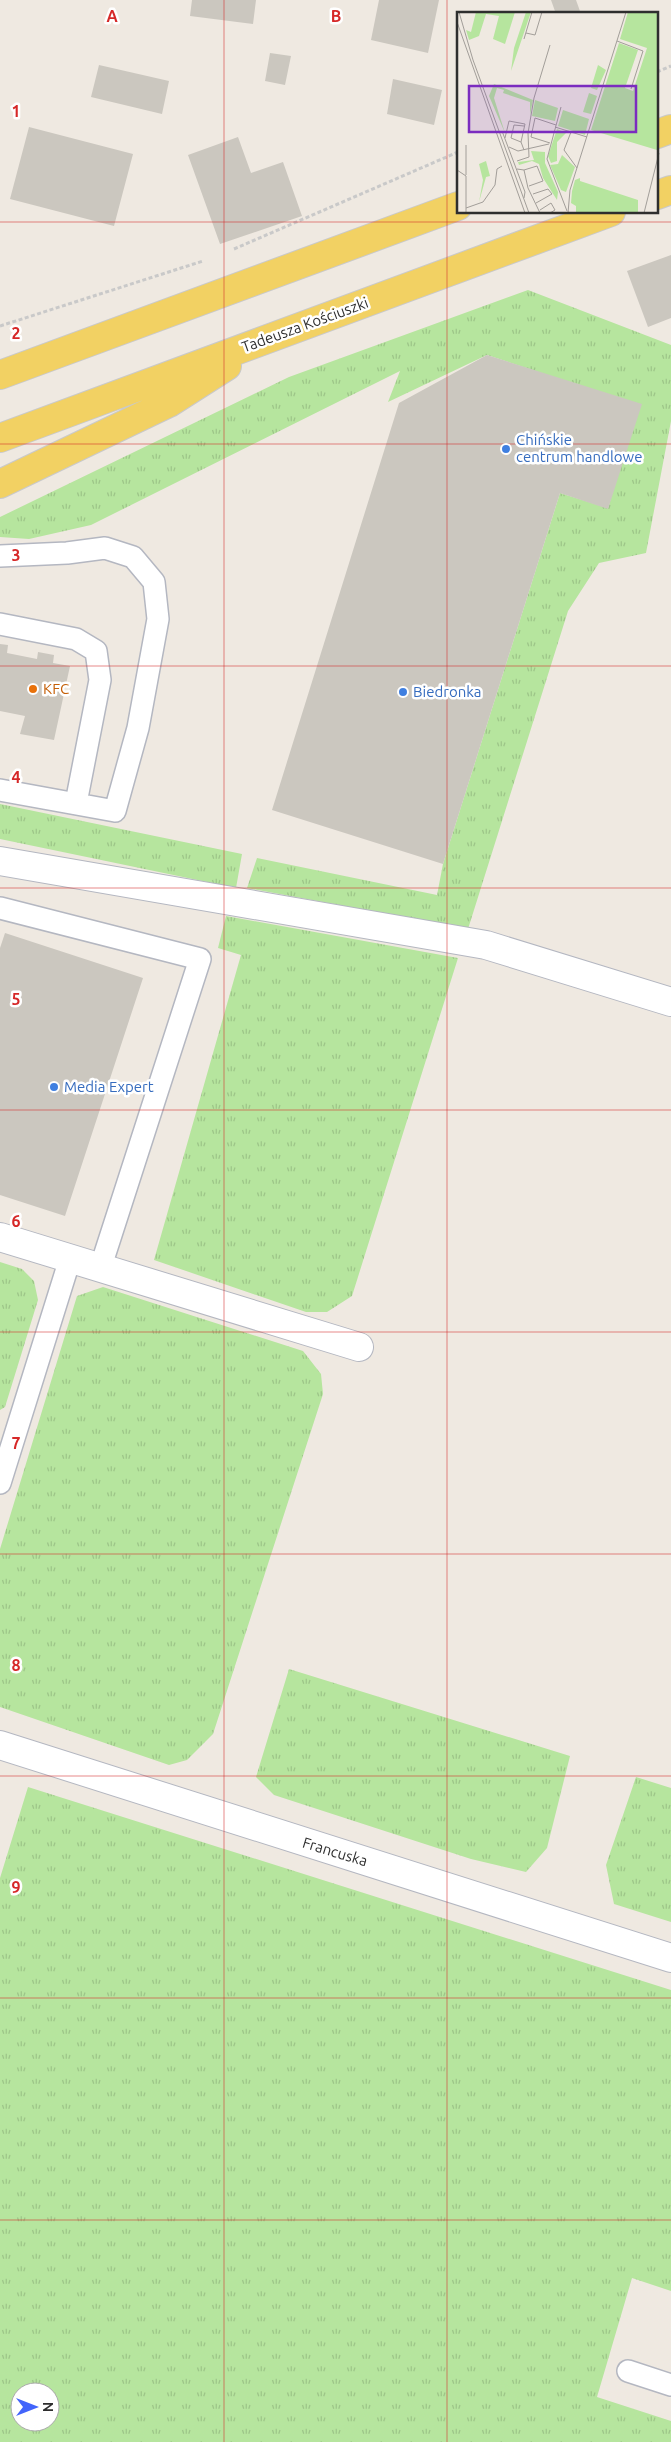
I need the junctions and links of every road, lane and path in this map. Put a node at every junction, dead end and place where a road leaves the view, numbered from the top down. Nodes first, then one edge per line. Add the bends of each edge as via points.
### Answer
1 (671, 66) edge
2 (658, 72) edge
3 (671, 128) edge
4 (658, 134) edge
5 (457, 152) edge
6 (671, 190) edge
7 (658, 195) edge
8 (457, 206) edge
9 (606, 214) edge
10 (230, 251) dead end
11 (212, 258) dead end
12 (0, 326) edge
13 (275, 336) junction
14 (0, 375) edge
15 (0, 438) edge
16 (0, 484) edge
17 (0, 556) edge
18 (0, 624) edge
19 (0, 790) edge
20 (76, 803) junction
21 (0, 861) edge
22 (0, 908) edge
23 (671, 1002) edge
24 (0, 1237) edge
25 (70, 1259) junction
26 (100, 1269) junction
27 (359, 1347) dead end
28 (0, 1483) edge
29 (0, 1745) edge
30 (671, 1958) edge
31 (628, 2371) dead end
32 (671, 2385) edge

1 - 2 path
3 - 4 main road
5 - 10 path
6 - 7 main road
8 - 14 main road
9 - 13 main road, Tadeusza Kościuszki
11 - 12 path
13 - 15 main road, Tadeusza Kościuszki
13 - 16 main road via 169,403
17 - 20 lane via 105,548 133,557 154,582 158,619 138,728 115,811
18 - 20 lane via 76,639 96,651 100,680
19 - 20 lane
21 - 23 street via 486,944
22 - 26 lane via 200,959
24 - 25 street
25 - 26 street
25 - 28 lane
26 - 27 street
29 - 30 street, Francuska
31 - 32 lane

